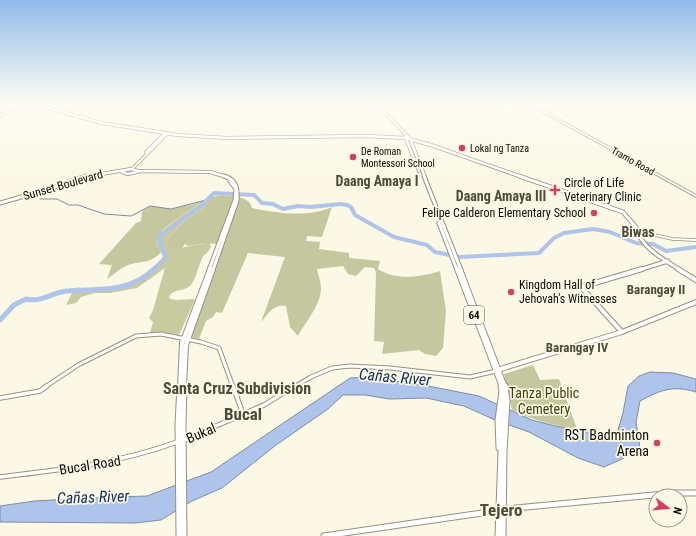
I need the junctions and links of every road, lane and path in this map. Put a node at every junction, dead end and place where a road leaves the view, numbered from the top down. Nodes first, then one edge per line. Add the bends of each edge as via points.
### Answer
1 (136, 128) edge
2 (397, 128) edge
3 (399, 128) edge
4 (573, 128) edge
5 (400, 131) junction
6 (167, 133) junction
7 (396, 136) junction
8 (407, 137) junction
9 (408, 143) junction
10 (133, 170) junction
11 (696, 196) edge
12 (0, 204) edge
13 (638, 232) junction
14 (696, 240) edge
15 (451, 251) junction
16 (668, 261) junction
17 (696, 280) edge
18 (696, 302) edge
19 (622, 332) junction
20 (185, 338) junction
21 (498, 370) junction
22 (504, 390) junction
23 (0, 398) edge
24 (503, 399) junction
25 (243, 414) junction
26 (181, 441) junction
27 (502, 451) junction
28 (0, 477) edge
29 (696, 493) edge
30 (182, 506) junction
31 (501, 510) junction
32 (179, 536) edge
33 (184, 536) edge
34 (324, 536) edge
35 (498, 536) edge
36 (503, 536) edge

1 - 6 main road
2 - 5 main road
3 - 8 main road
4 - 11 street, Tramo Road
5 - 7 main road
5 - 8 main road
6 - 7 main road via 228,138 340,134
6 - 10 street
7 - 8 main road
7 - 9 main road
8 - 9 main road, 64
8 - 13 main road via 621,211 629,217
8 - 15 main road, 64
9 - 15 main road, 64
10 - 12 main road, Sunset Boulevard via 129,174 126,171 88,177
10 - 20 main road via 216,174 230,181 237,194
13 - 14 street via 673,239
13 - 16 main road via 646,245
15 - 21 main road, 64
16 - 17 main road
16 - 19 main road via 581,287
18 - 19 main road
19 - 21 main road
20 - 23 street via 161,334 136,336 78,365 40,391
20 - 25 street via 219,348
20 - 26 main road via 182,348
21 - 22 main road, 64
21 - 25 street, Bukal via 470,377 390,368 332,368
22 - 24 main road, 64
22 - 24 main road, 64
24 - 27 main road, 64
24 - 27 main road, 64 via 498,425 498,439
25 - 26 street, Bukal
26 - 28 street, Bucal Road via 106,464
26 - 30 main road
27 - 31 main road, 64
29 - 31 main road
30 - 32 main road
30 - 33 main road
31 - 34 main road
31 - 35 main road, 64
31 - 36 main road, 64

